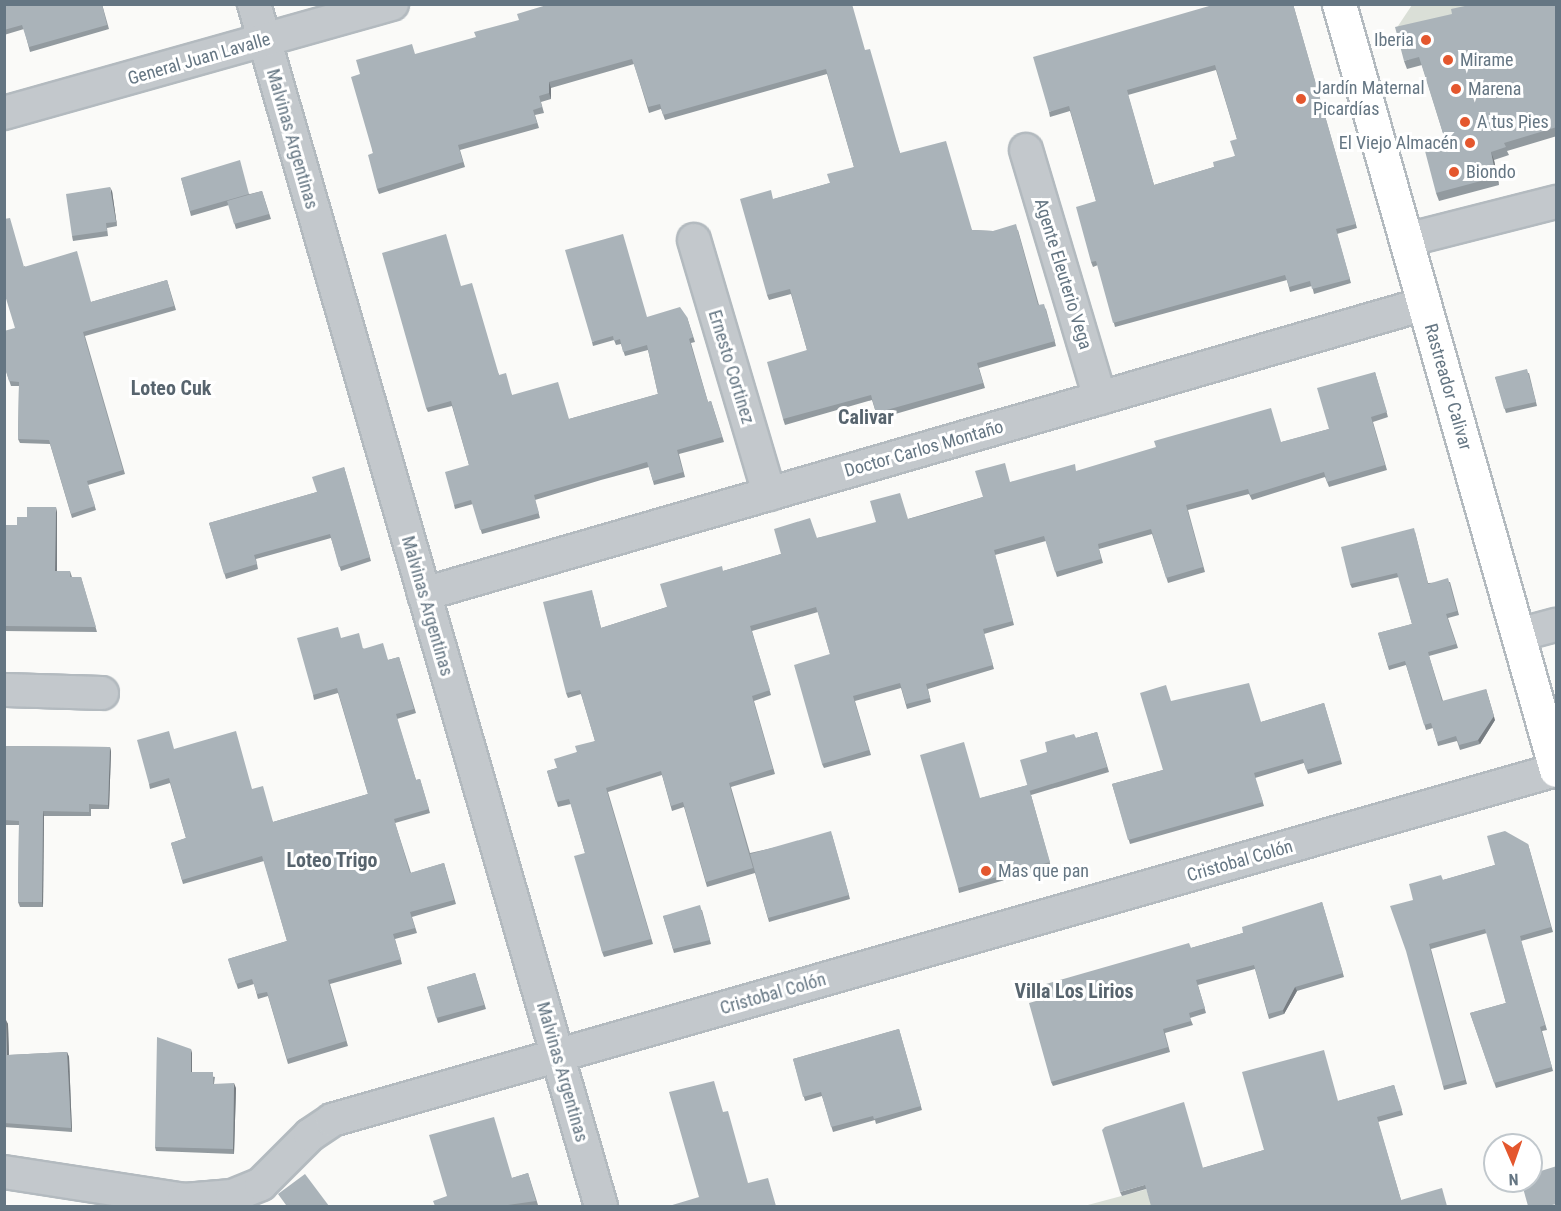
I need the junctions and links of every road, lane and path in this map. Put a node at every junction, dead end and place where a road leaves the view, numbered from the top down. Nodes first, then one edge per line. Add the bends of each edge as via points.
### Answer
1 (254, 4) edge
2 (392, 4) edge
3 (1339, 4) edge
4 (264, 40) junction
5 (4, 113) edge
6 (1026, 150) dead end
7 (1557, 202) edge
8 (694, 240) dead end
9 (1406, 240) junction
10 (1424, 304) junction
11 (1100, 398) junction
12 (769, 494) junction
13 (424, 594) junction
14 (1557, 625) edge
15 (1518, 635) junction
16 (4, 690) edge
17 (102, 693) dead end
18 (1557, 770) edge
19 (557, 1056) junction
20 (4, 1172) edge
21 (184, 1203) edge
22 (601, 1206) edge

1 - 4 street, Malvinas Argentinas
2 - 4 street, General Juan Lavalle
3 - 9 main road, Rastreador Calivar
4 - 5 street, General Juan Lavalle
4 - 13 street, Malvinas Argentinas
6 - 11 street, Agente Eleuterio Vega
7 - 9 street
8 - 12 street, Ernesto Cortinez
9 - 10 main road, Rastreador Calivar
10 - 11 street, Doctor Carlos Montaño
10 - 15 main road, Rastreador Calivar
11 - 12 street, Doctor Carlos Montaño
12 - 13 street, Doctor Carlos Montaño
13 - 19 street, Malvinas Argentinas
14 - 15 street
15 - 18 main road, Rastreador Calivar
16 - 17 street
18 - 19 street, Cristobal Colón
19 - 21 street, Cristobal Colón via 332,1120 310,1135 261,1184 232,1196
19 - 22 street, Malvinas Argentinas
20 - 21 street, Cristobal Colón

